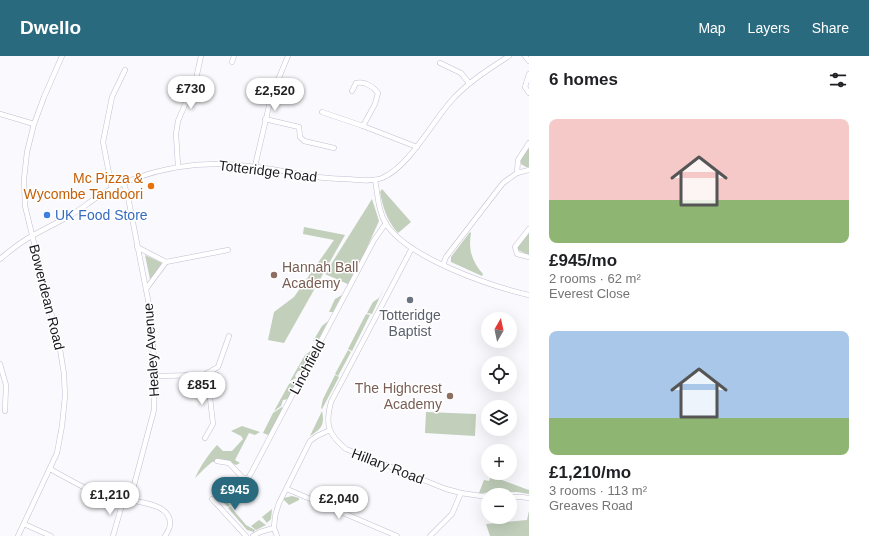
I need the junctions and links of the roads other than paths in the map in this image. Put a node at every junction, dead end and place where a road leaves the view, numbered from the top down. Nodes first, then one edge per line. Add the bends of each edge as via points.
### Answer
1 (62, 56) edge
2 (200, 56) edge
3 (234, 56) edge
4 (288, 56) edge
5 (509, 56) edge
6 (525, 56) edge
7 (529, 61) edge
8 (232, 62) dead end
9 (439, 62) dead end
10 (125, 70) dead end
11 (529, 74) edge
12 (470, 83) junction
13 (352, 91) dead end
14 (529, 92) edge
15 (322, 112) dead end
16 (0, 114) edge
17 (265, 118) junction
18 (34, 124) junction
19 (363, 126) junction
20 (529, 143) edge
21 (417, 147) junction
22 (334, 148) dead end
23 (178, 166) junction
24 (255, 166) junction
25 (529, 170) edge
26 (517, 172) junction
27 (375, 180) junction
28 (124, 184) junction
29 (112, 188) junction
30 (386, 223) junction
31 (529, 229) edge
32 (32, 236) junction
33 (138, 247) junction
34 (412, 248) junction
35 (228, 250) dead end
36 (529, 257) edge
37 (0, 259) edge
38 (166, 262) junction
39 (443, 265) junction
40 (146, 289) junction
41 (529, 294) edge
42 (229, 336) dead end
43 (0, 364) edge
44 (204, 375) junction
45 (155, 376) junction
46 (5, 411) dead end
47 (330, 430) junction
48 (205, 438) dead end
49 (218, 461) dead end
50 (50, 468) junction
51 (287, 489) junction
52 (461, 493) junction
53 (481, 496) edge
54 (517, 496) edge
55 (212, 498) dead end
56 (529, 498) edge
57 (130, 500) junction
58 (123, 501) junction
59 (24, 524) junction
60 (274, 528) junction
61 (18, 536) edge
62 (52, 536) edge
63 (113, 536) edge
64 (165, 536) edge
65 (246, 536) edge
66 (253, 536) edge
67 (277, 536) edge
68 (397, 536) edge
69 (430, 536) edge

1 - 18 street, Bowerdean Road
2 - 23 street via 196,79 178,121
3 - 8 street
4 - 17 street
5 - 12 street, Totteridge Road
6 - 7 street
9 - 12 street via 461,72
10 - 29 street via 112,97 103,142
11 - 14 street via 525,87
12 - 21 street, Totteridge Road via 451,101
13 - 19 street via 356,82 361,82 374,87 378,93
15 - 19 street
16 - 18 street
17 - 22 street via 299,127 300,137 304,141
17 - 24 street
18 - 32 street, Bowerdean Road via 24,179 25,206
19 - 21 street
20 - 26 street via 518,160
21 - 27 street, Totteridge Road via 392,171
23 - 24 street, Totteridge Road
23 - 28 street, Totteridge Road
24 - 27 street, Totteridge Road via 316,177
25 - 26 street
26 - 39 street via 503,183 446,257
27 - 30 street via 377,196
28 - 29 street, Totteridge Road
28 - 33 street, Healey Avenue
29 - 32 street, Totteridge Road via 71,216
30 - 34 street via 395,236
30 - 49 street, Linchfield via 374,240 248,479 242,477 229,463
31 - 36 street via 515,247 517,254
32 - 37 street, Totteridge Road
32 - 50 street, Bowerdean Road via 64,374 62,426 57,453
33 - 38 street
33 - 40 street, Healey Avenue
34 - 39 street
34 - 47 street via 331,402 328,416
35 - 38 street
38 - 40 street
39 - 41 street via 488,284
40 - 45 street, Healey Avenue via 151,315
42 - 44 street via 218,367
43 - 46 street via 6,385
44 - 45 street
44 - 48 street via 209,389 212,424
45 - 57 street, Healey Avenue via 154,410
47 - 51 street via 310,441
47 - 52 street, Hillary Road via 335,440 346,449
50 - 58 street via 93,492
50 - 59 street, Bowerdean Road
51 - 60 street via 279,503
51 - 68 street
52 - 53 street, Hillary Road
52 - 69 street via 452,514
54 - 56 street
55 - 65 street
57 - 58 street
57 - 64 street via 161,508 168,515 170,524
58 - 63 street
59 - 61 street, Bowerdean Road
59 - 62 street
60 - 66 street
60 - 67 street

